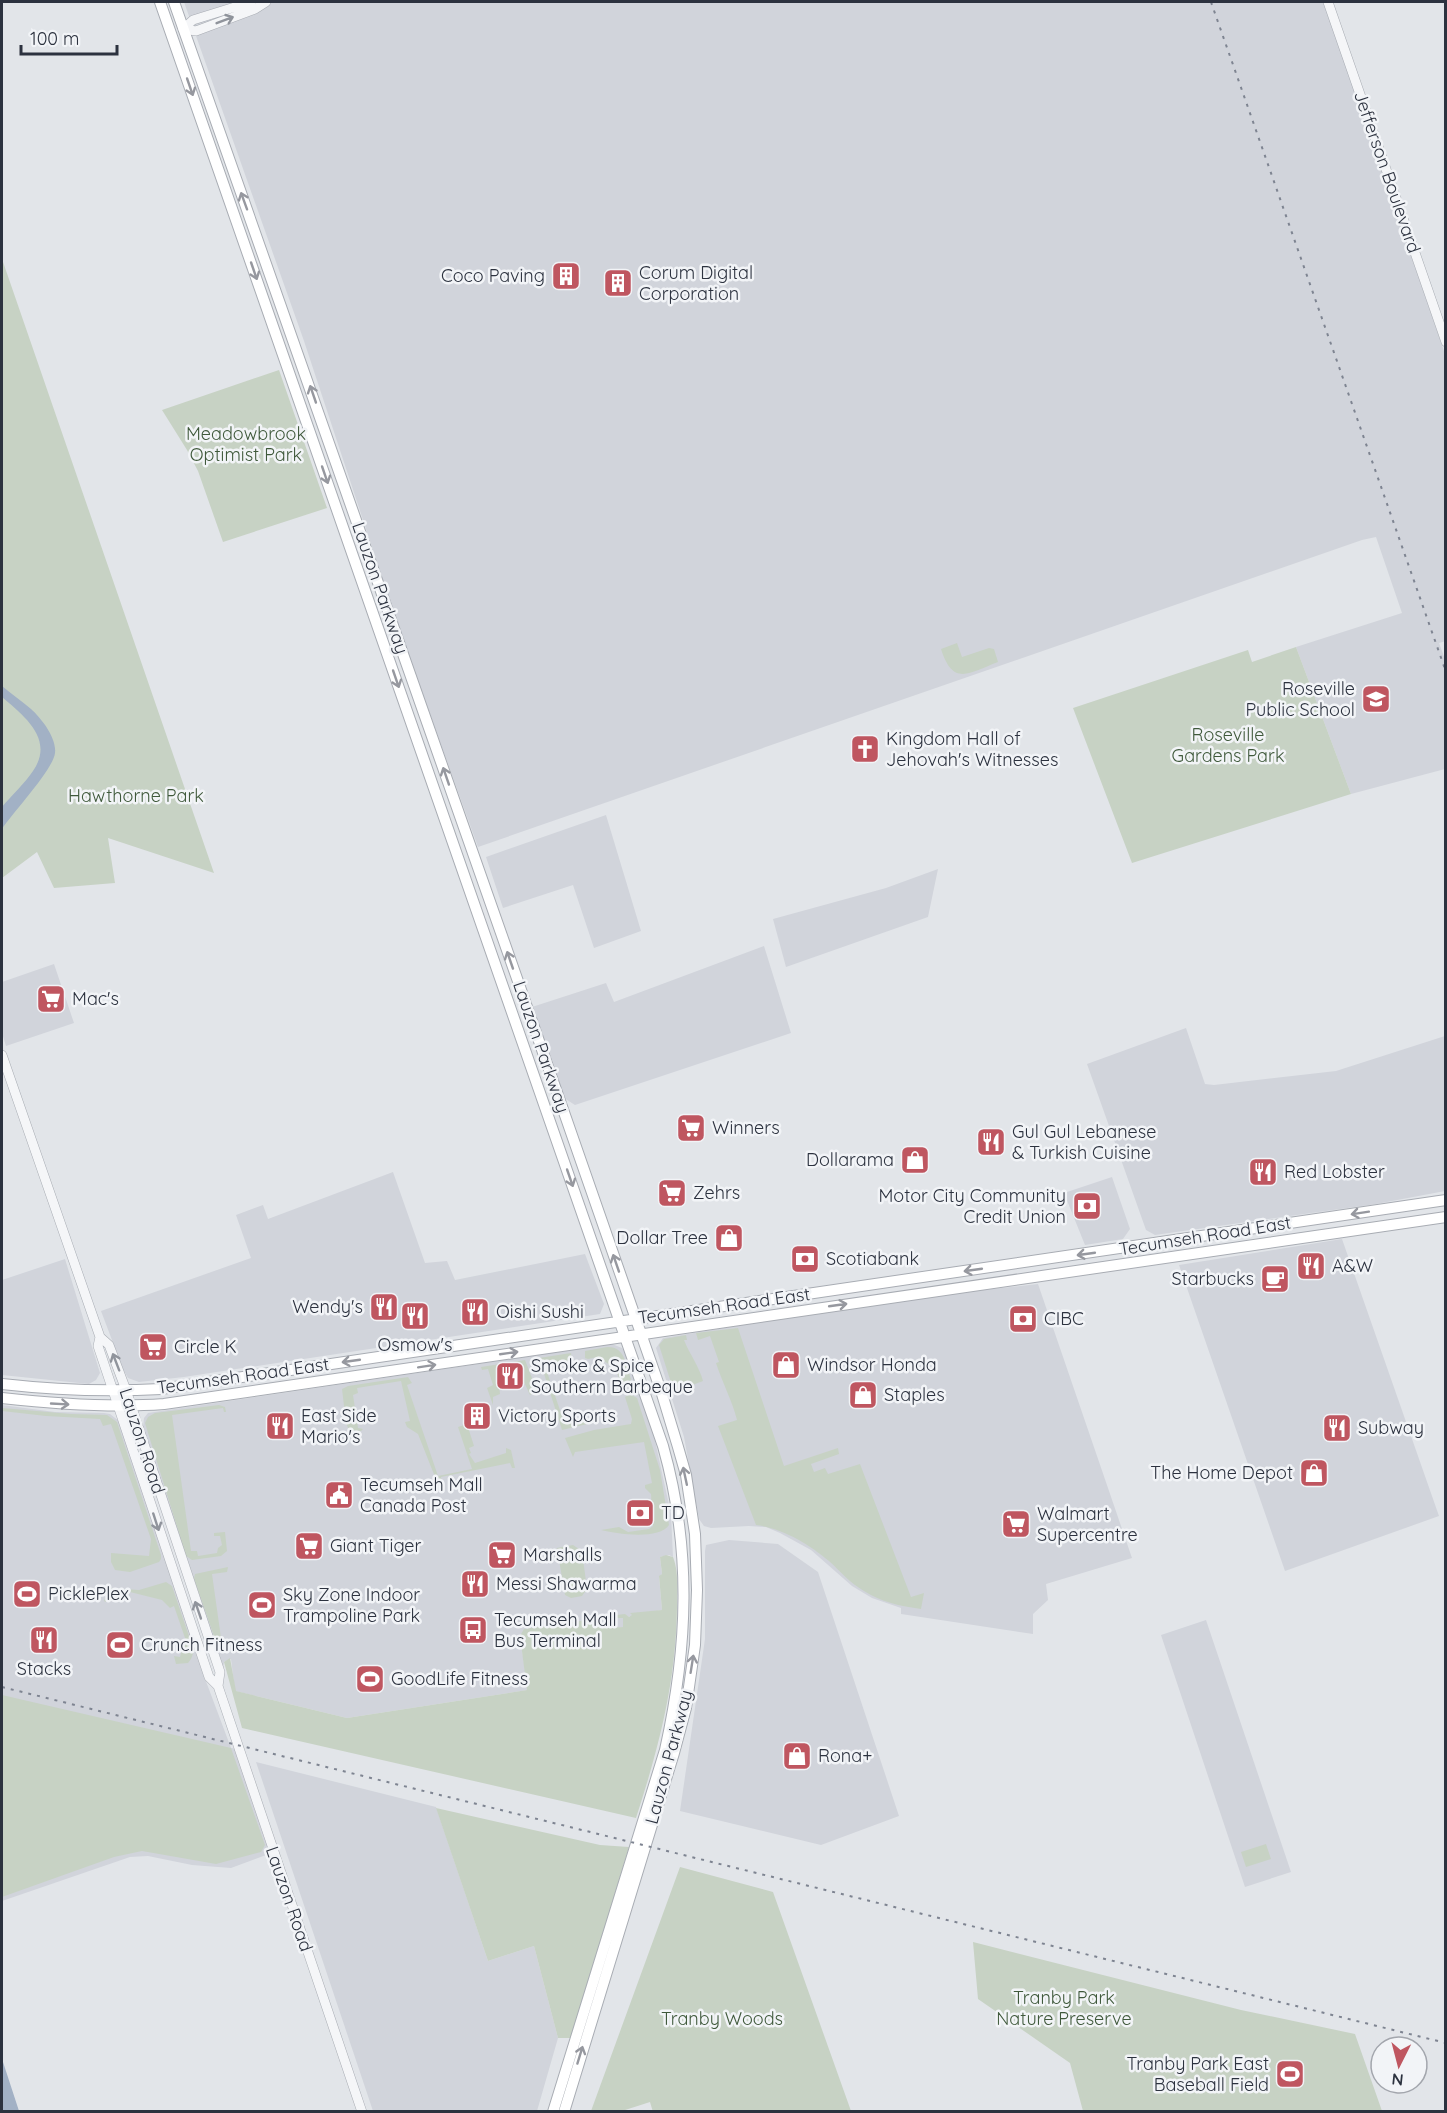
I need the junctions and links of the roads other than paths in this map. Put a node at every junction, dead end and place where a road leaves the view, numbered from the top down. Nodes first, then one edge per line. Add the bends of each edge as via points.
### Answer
1 (160, 2) edge
2 (174, 2) edge
3 (251, 2) edge
4 (266, 2) edge
5 (1328, 2) edge
6 (183, 29) junction
7 (1446, 342) edge
8 (2, 1055) edge
9 (1446, 1200) edge
10 (1446, 1217) edge
11 (635, 1319) junction
12 (620, 1321) junction
13 (640, 1334) junction
14 (625, 1336) junction
15 (100, 1337) junction
16 (2, 1384) edge
17 (126, 1390) junction
18 (113, 1391) junction
19 (2, 1398) edge
20 (118, 1407) junction
21 (131, 1407) junction
22 (218, 1686) junction
23 (362, 2112) edge
24 (553, 2112) edge
25 (564, 2112) edge

1 -> 12 main road, Lauzon Parkway
2 - 6 main road, Lauzon Parkway
3 - 6 street via 193,20
6 -> 4 street via 196,31
5 - 7 street, Jefferson Boulevard
11 -> 6 main road, Lauzon Parkway
8 - 15 street, Lauzon Road
9 -> 11 main road, Tecumseh Road East
13 -> 10 main road, Tecumseh Road East
11 - 12 main road, Tecumseh Road East
11 - 13 main road, Lauzon Parkway
12 - 14 main road, Lauzon Parkway
12 -> 17 main road, Tecumseh Road East via 161,1389
13 - 14 main road, Tecumseh Road East
25 -> 13 main road, Lauzon Parkway via 674,1753 686,1708 695,1645 695,1534 686,1475
21 -> 14 main road, Tecumseh Road East
14 - 24 main road, Lauzon Parkway via 672,1479 682,1557 683,1642 664,1750
17 -> 15 street, Lauzon Road via 109,1345
15 - 18 street, Lauzon Road via 98,1346
16 - 18 main road, Tecumseh Road East
17 - 18 main road, Tecumseh Road East
17 - 21 street, Lauzon Road
18 - 20 street, Lauzon Road
19 -> 20 main road, Tecumseh Road East
20 - 21 main road, Tecumseh Road East
20 -> 22 street, Lauzon Road via 209,1677
22 -> 21 street, Lauzon Road via 220,1672
22 - 23 street, Lauzon Road

